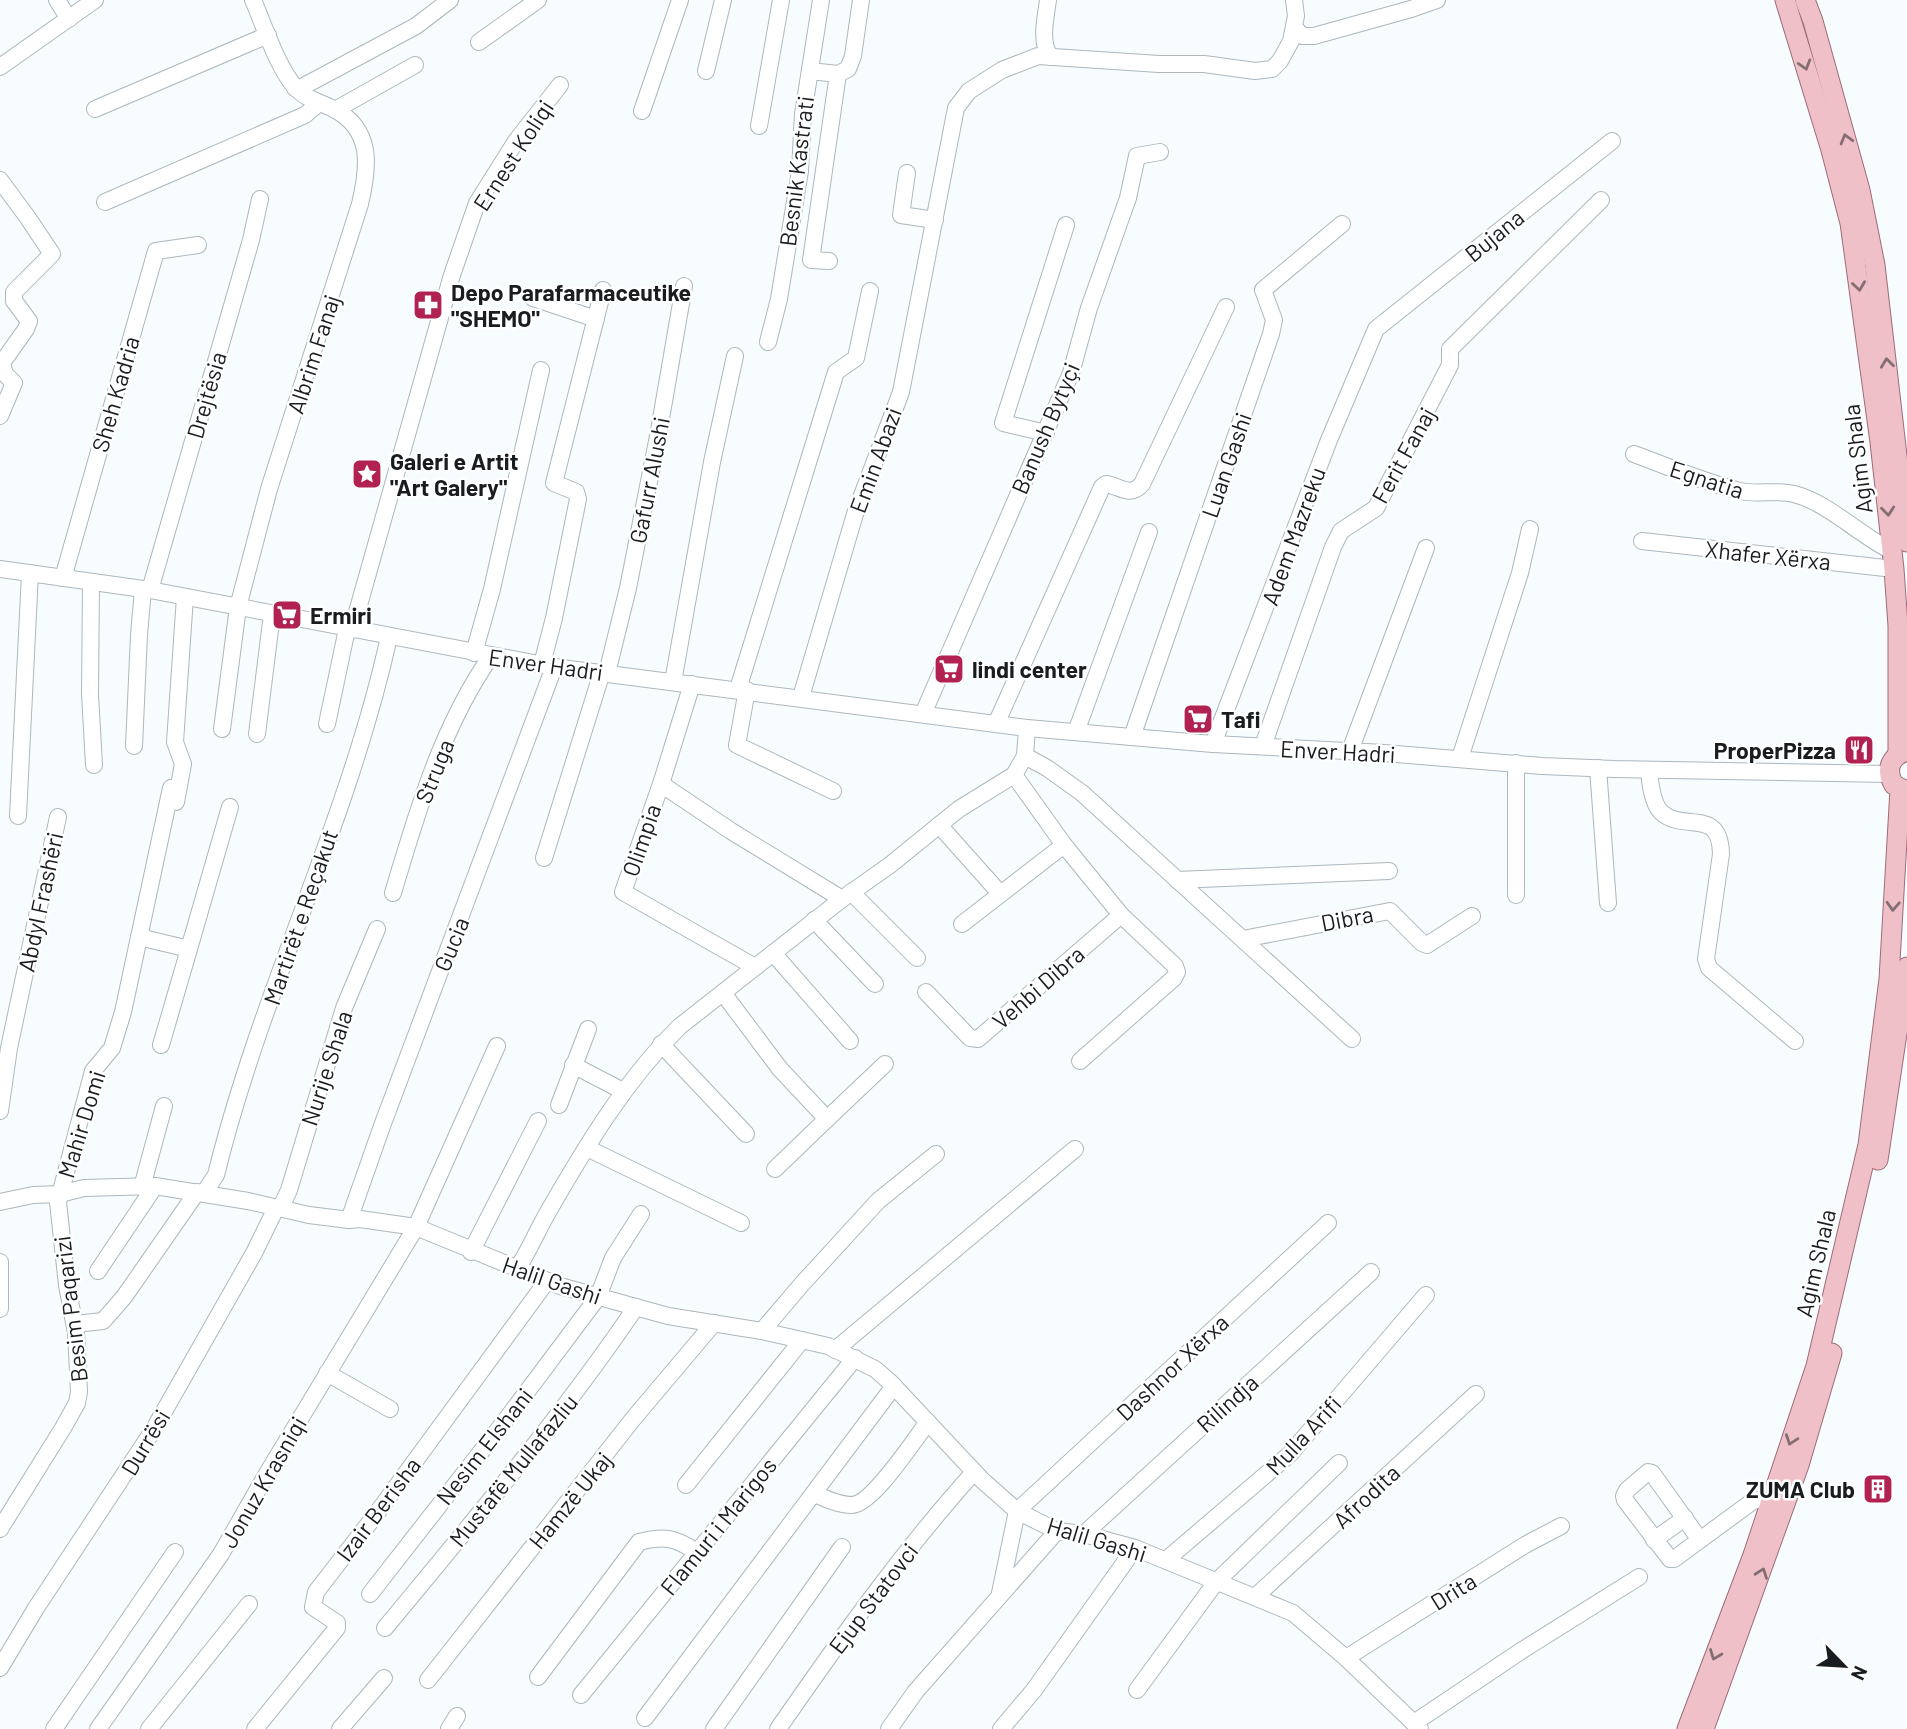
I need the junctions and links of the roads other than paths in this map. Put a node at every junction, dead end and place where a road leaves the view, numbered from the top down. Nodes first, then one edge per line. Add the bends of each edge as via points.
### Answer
1 (57, 0) edge
2 (95, 0) edge
3 (253, 0) edge
4 (680, 0) edge
5 (723, 0) edge
6 (781, 0) edge
7 (821, 0) edge
8 (861, 0) edge
9 (1048, 0) edge
10 (1294, 0) edge
11 (1437, 0) edge
12 (1785, 0) edge
13 (1805, 0) edge
14 (539, 1) edge
15 (442, 6) edge
16 (69, 19) junction
17 (1295, 28) junction
18 (268, 35) junction
19 (479, 42) dead end
20 (1051, 57) junction
21 (415, 65) dead end
22 (0, 67) edge
23 (706, 71) dead end
24 (810, 71) junction
25 (838, 74) junction
26 (560, 85) dead end
27 (295, 88) junction
28 (319, 103) junction
29 (95, 109) dead end
30 (335, 110) junction
31 (642, 111) dead end
32 (760, 126) dead end
33 (1612, 141) dead end
34 (1160, 152) dead end
35 (907, 173) dead end
36 (0, 180) edge
37 (260, 200) dead end
38 (1601, 200) dead end
39 (105, 202) dead end
40 (935, 220) junction
41 (1342, 224) dead end
42 (1066, 225) dead end
43 (198, 245) dead end
44 (829, 261) dead end
45 (684, 286) dead end
46 (603, 290) dead end
47 (870, 291) dead end
48 (533, 298) dead end
49 (1226, 307) dead end
50 (596, 319) junction
51 (1376, 329) joint
52 (768, 342) dead end
53 (735, 356) dead end
54 (541, 370) dead end
55 (0, 416) edge
56 (1901, 427) edge
57 (1045, 433) junction
58 (1634, 454) dead end
59 (1530, 529) dead end
60 (1149, 532) dead end
61 (1642, 541) dead end
62 (1426, 548) dead end
63 (1898, 554) edge
64 (0, 569) edge
65 (30, 573) junction
66 (63, 578) junction
67 (91, 582) junction
68 (147, 590) junction
69 (185, 597) junction
70 (238, 607) junction
71 (272, 614) junction
72 (349, 629) junction
73 (389, 637) junction
74 (474, 653) junction
75 (491, 656) junction
76 (548, 665) junction
77 (605, 673) junction
78 (673, 682) junction
79 (692, 684) junction
80 (742, 690) junction
81 (801, 697) junction
82 (923, 714) junction
83 (327, 724) dead end
84 (996, 724) junction
85 (1027, 728) junction
86 (222, 729) dead end
87 (1076, 732) junction
88 (257, 734) dead end
89 (1132, 737) junction
90 (1213, 744) junction
91 (134, 746) dead end
92 (1263, 746) junction
93 (1350, 751) junction
94 (1903, 753) edge
95 (1025, 756) junction
96 (1460, 758) junction
97 (1516, 763) junction
98 (94, 765) dead end
99 (1598, 768) junction
100 (1649, 770) junction
101 (1014, 775) junction
102 (661, 784) junction
103 (1899, 784) edge
104 (172, 788) dead end
105 (833, 791) dead end
106 (230, 807) dead end
107 (18, 816) dead end
108 (58, 817) dead end
109 (939, 825) junction
110 (1064, 845) junction
111 (544, 858) dead end
112 (163, 866) dead end
113 (1389, 871) dead end
114 (1177, 880) junction
115 (997, 890) dead end
116 (393, 893) dead end
117 (846, 895) junction
118 (1516, 895) dead end
119 (1608, 902) dead end
120 (1121, 915) junction
121 (1472, 916) dead end
122 (814, 920) junction
123 (962, 925) dead end
124 (377, 929) dead end
125 (139, 937) junction
126 (1243, 939) junction
127 (188, 948) junction
128 (773, 953) junction
129 (917, 958) dead end
130 (755, 967) junction
131 (1907, 967) edge
132 (875, 984) dead end
133 (926, 992) dead end
134 (723, 993) junction
135 (588, 1029) dead end
136 (1352, 1039) dead end
137 (849, 1041) dead end
138 (1795, 1041) dead end
139 (661, 1044) junction
140 (161, 1045) dead end
141 (497, 1046) dead end
142 (1080, 1061) dead end
143 (885, 1064) dead end
144 (573, 1065) junction
145 (623, 1091) junction
146 (559, 1105) dead end
147 (164, 1106) dead end
148 (0, 1111) edge
149 (827, 1119) junction
150 (538, 1121) dead end
151 (746, 1134) dead end
152 (587, 1148) junction
153 (1075, 1149) dead end
154 (936, 1154) dead end
155 (775, 1170) dead end
156 (148, 1187) junction
157 (201, 1193) junction
158 (60, 1194) junction
159 (0, 1202) edge
160 (278, 1208) junction
161 (641, 1214) dead end
162 (349, 1220) junction
163 (741, 1223) dead end
164 (1328, 1223) dead end
165 (416, 1227) junction
166 (471, 1252) junction
167 (0, 1262) edge
168 (517, 1269) junction
169 (98, 1271) dead end
170 (1371, 1272) dead end
171 (547, 1281) junction
172 (1426, 1295) dead end
173 (598, 1297) junction
174 (636, 1307) junction
175 (0, 1309) edge
176 (714, 1323) junction
177 (75, 1324) junction
178 (762, 1331) junction
179 (802, 1340) junction
180 (835, 1350) junction
181 (855, 1358) junction
182 (327, 1373) junction
183 (894, 1386) junction
184 (1476, 1394) dead end
185 (390, 1409) dead end
186 (928, 1422) junction
187 (1339, 1463) dead end
188 (974, 1472) junction
189 (686, 1485) dead end
190 (815, 1494) junction
191 (1772, 1497) junction
192 (1017, 1511) junction
193 (1685, 1518) junction
194 (1561, 1526) dead end
195 (0, 1529) edge
196 (1057, 1531) junction
197 (1084, 1534) junction
198 (1654, 1540) junction
199 (1700, 1540) junction
200 (842, 1547) dead end
201 (1135, 1548) junction
202 (175, 1552) dead end
203 (697, 1552) junction
204 (1166, 1560) junction
205 (1639, 1577) dead end
206 (1216, 1582) junction
207 (1000, 1593) junction
208 (370, 1594) dead end
209 (1255, 1597) junction
210 (249, 1604) dead end
211 (385, 1628) dead end
212 (1346, 1658) junction
213 (0, 1668) edge
214 (538, 1677) dead end
215 (384, 1678) dead end
216 (428, 1679) dead end
217 (1137, 1690) dead end
218 (581, 1695) dead end
219 (645, 1718) dead end
220 (1417, 1726) edge
221 (54, 1729) edge
222 (98, 1729) edge
223 (149, 1729) edge
224 (256, 1729) edge
225 (340, 1729) edge
226 (714, 1729) edge
227 (778, 1729) edge
228 (889, 1729) edge
229 (1001, 1729) edge
230 (1687, 1729) edge
231 (1704, 1729) edge

1 - 16 street
2 - 16 street
3 - 18 street
4 - 31 street
5 - 23 street
6 - 32 street, Besnik Kastrati
7 - 24 street, Besnik Kastrati
8 - 25 street via 850,65
9 - 20 street via 1045,43
10 - 17 street
11 - 17 street via 1314,36 1302,36
12 -> 63 main road, Agim Shala via 1850,223
56 -> 13 main road, Agim Shala via 1860,190
14 - 19 street
15 - 27 street via 378,47
16 - 22 street
17 - 20 street, Emin Abazi via 1272,69
18 - 27 street
18 - 29 street
20 - 40 street, Emin Abazi via 1028,59 1002,70 969,91 956,108
21 - 30 street
24 - 25 street
24 - 52 street, Besnik Kastrati via 800,171
25 - 44 street via 811,260
26 - 72 street, Ernest Koliqi via 477,204
27 - 28 street, Albrim Fanaj
28 - 30 street, Albrim Fanaj
28 - 39 street via 305,116
30 - 70 street, Albrim Fanaj via 360,133 367,177 269,489
33 - 51 street, Bujana
34 - 57 street, Banush Bytyçi via 1137,156 1128,198 1071,373
35 - 40 street via 901,215
36 - 55 street via 52,254 14,292 14,301 29,321 2,363 14,383
37 - 68 street, Drejtësia
38 - 92 street, Ferit Fanaj via 1450,349 1450,365 1376,508 1341,531
40 - 81 street, Emin Abazi via 901,392 855,514
41 - 89 street, Luan Gashi via 1263,290 1274,320 1271,334
42 - 57 street via 1003,423
43 - 66 street, Sheh Kadria via 156,251
45 - 77 street, Gafurr Alushi via 628,588
46 - 50 street
47 - 80 street via 856,358 836,372
48 - 50 street
49 - 84 street via 1142,484 1129,492 1110,484 1102,487
50 - 76 street, Gucia via 554,483 576,492 578,499
51 - 90 street, Adem Mazreku
53 - 78 street
54 - 74 street
56 - 63 main road, Agim Shala
57 - 82 street, Banush Bytyçi
58 - 63 street, Egnatia via 1736,490 1795,495
59 - 96 street
60 - 87 street
61 - 63 street, Xhafer Xërxa
62 - 93 street
63 - 94 main road, Agim Shala
64 - 65 street, Enver Hadri
65 - 66 street, Enver Hadri
65 - 107 street
66 - 67 street, Enver Hadri
67 - 68 street, Enver Hadri
67 - 98 street
68 - 69 street, Enver Hadri
68 - 91 street, Drejtësia via 138,635
69 - 70 street, Enver Hadri
69 - 112 street via 175,742 183,764
70 - 71 street, Enver Hadri
70 - 86 street
71 - 72 street, Enver Hadri
71 - 88 street
72 - 73 street, Enver Hadri
72 - 83 street
73 - 74 street, Enver Hadri
73 - 157 street, Martirët e Reçakut via 343,795 260,1031 216,1175
74 - 75 street, Enver Hadri
75 - 76 street, Enver Hadri
75 - 116 street, Struga via 458,715 427,786
76 - 77 street, Enver Hadri
76 - 162 street, Gucia via 463,913
77 - 78 street, Enver Hadri
77 - 111 street, Gafurr Alushi
78 - 79 street, Enver Hadri
79 - 80 street, Enver Hadri
79 - 102 street, Olimpia
80 - 81 street, Enver Hadri
80 - 105 street via 737,745
81 - 82 street, Enver Hadri
82 - 84 street, Enver Hadri
84 - 85 street, Enver Hadri
85 - 87 street, Enver Hadri
85 - 95 street
87 - 89 street, Enver Hadri
89 - 90 street, Enver Hadri
90 - 92 street, Enver Hadri
92 - 93 street, Enver Hadri
93 - 96 street, Enver Hadri
94 - 103 main road, Agim Shala via 1890,766
95 - 101 street
95 - 114 street via 1082,793
96 - 97 street, Enver Hadri
97 - 99 street, Enver Hadri
97 - 118 street
99 - 100 street, Enver Hadri
99 - 119 street
100 - 103 street, Enver Hadri
100 - 138 street via 1662,814 1706,824 1717,831 1720,840 1706,959 1709,968
101 - 109 street
101 - 110 street
102 - 117 street via 732,831
102 - 130 street, Olimpia via 623,892
103 -> 191 main road, Agim Shala via 1889,979 1868,1145 1816,1366
104 - 125 street, Mahir Domi
106 - 127 street
108 - 148 street, Abdyl Frashëri
109 - 115 street
109 - 117 street
110 - 120 street
110 - 123 street
113 - 114 street, Dibra
114 - 126 street
117 - 122 street
117 - 129 street
120 - 133 street, Vehbi Dibra via 978,1039 970,1038
120 - 142 street via 1177,972
121 - 126 street, Dibra via 1427,945 1390,911
122 - 128 street
122 - 132 street
124 - 160 street, Nurije Shala via 344,1008 289,1190
125 - 127 street
125 - 158 street, Mahir Domi via 124,1012 112,1048 93,1070
126 - 136 street
127 - 140 street
128 - 130 street
128 - 137 street
130 - 134 street
231 -> 131 main road, Agim Shala via 1770,1549 1828,1370 1881,1147
134 - 139 street
134 - 149 street via 780,1069
135 - 144 street
139 - 145 street
139 - 151 street
141 - 165 street, Jonuz Krasniqi
143 - 149 street
144 - 145 street
144 - 146 street
145 - 152 street
147 - 156 street
149 - 155 street
150 - 166 street
152 - 163 street
152 - 168 street
153 - 180 street
154 - 178 street via 878,1201
156 - 157 street, Halil Gashi
156 - 158 street, Halil Gashi via 85,1188
156 - 169 street
157 - 160 street, Halil Gashi
157 - 177 street, Martirët e Reçakut via 103,1321
158 - 159 street, Halil Gashi
158 - 177 street, Besim Paqarizi via 61,1240
160 - 162 street, Halil Gashi
160 - 213 street, Durrësi via 154,1429
161 - 173 street, Nesim Elshani via 613,1258
162 - 165 street, Halil Gashi
164 - 192 street, Dashnor Xërxa
165 - 166 street, Halil Gashi
165 - 182 street, Jonuz Krasniqi
166 - 168 street, Halil Gashi
167 - 175 street
168 - 171 street, Halil Gashi
170 - 197 street, Rilindja
171 - 173 street, Halil Gashi
171 - 224 street, Izair Berisha via 316,1592 313,1607 337,1623 337,1628
172 - 204 street, Mulla Arifi via 1290,1454
173 - 174 street, Halil Gashi
173 - 208 street, Nesim Elshani
174 - 176 street, Halil Gashi
174 - 211 street, Mustafë Mullafazliu via 565,1405
176 - 178 street, Halil Gashi
176 - 216 street, Hamzë Ukaj
177 - 195 street, Besim Paqarizi via 77,1403
178 - 179 street, Halil Gashi
179 - 180 street, Halil Gashi
179 - 189 street
180 - 181 street, Halil Gashi
181 - 183 street, Halil Gashi
181 - 203 street, Flamuri i Marigos
182 - 185 street
182 - 222 street, Jonuz Krasniqi via 221,1554
183 - 186 street, Halil Gashi
183 - 190 street
184 - 209 street, Afrodita
186 - 188 street, Halil Gashi
186 - 190 street via 872,1495 854,1505
187 - 206 street
188 - 192 street, Halil Gashi
188 - 227 street, Ejup Statovci via 894,1570
190 - 219 street
191 - 199 street via 1753,1501
191 -> 230 main road, Agim Shala
192 - 196 street, Halil Gashi
192 - 207 street
193 - 198 street
193 - 198 street via 1656,1476 1648,1472 1624,1496
193 - 199 street
194 - 212 street, Drita
196 - 197 street, Halil Gashi
196 - 207 street
197 - 201 street, Halil Gashi
198 - 199 street via 1674,1559
200 - 226 street
201 - 204 street, Halil Gashi
201 - 229 street
202 - 221 street
203 - 214 street via 677,1539 656,1537 639,1542
203 - 218 street, Flamuri i Marigos
204 - 206 street, Halil Gashi
205 - 220 street via 1521,1651
206 - 209 street, Halil Gashi
206 - 217 street
207 - 228 street
209 - 212 street, Halil Gashi via 1293,1613
210 - 223 street
212 - 220 street, Halil Gashi
215 - 225 street

